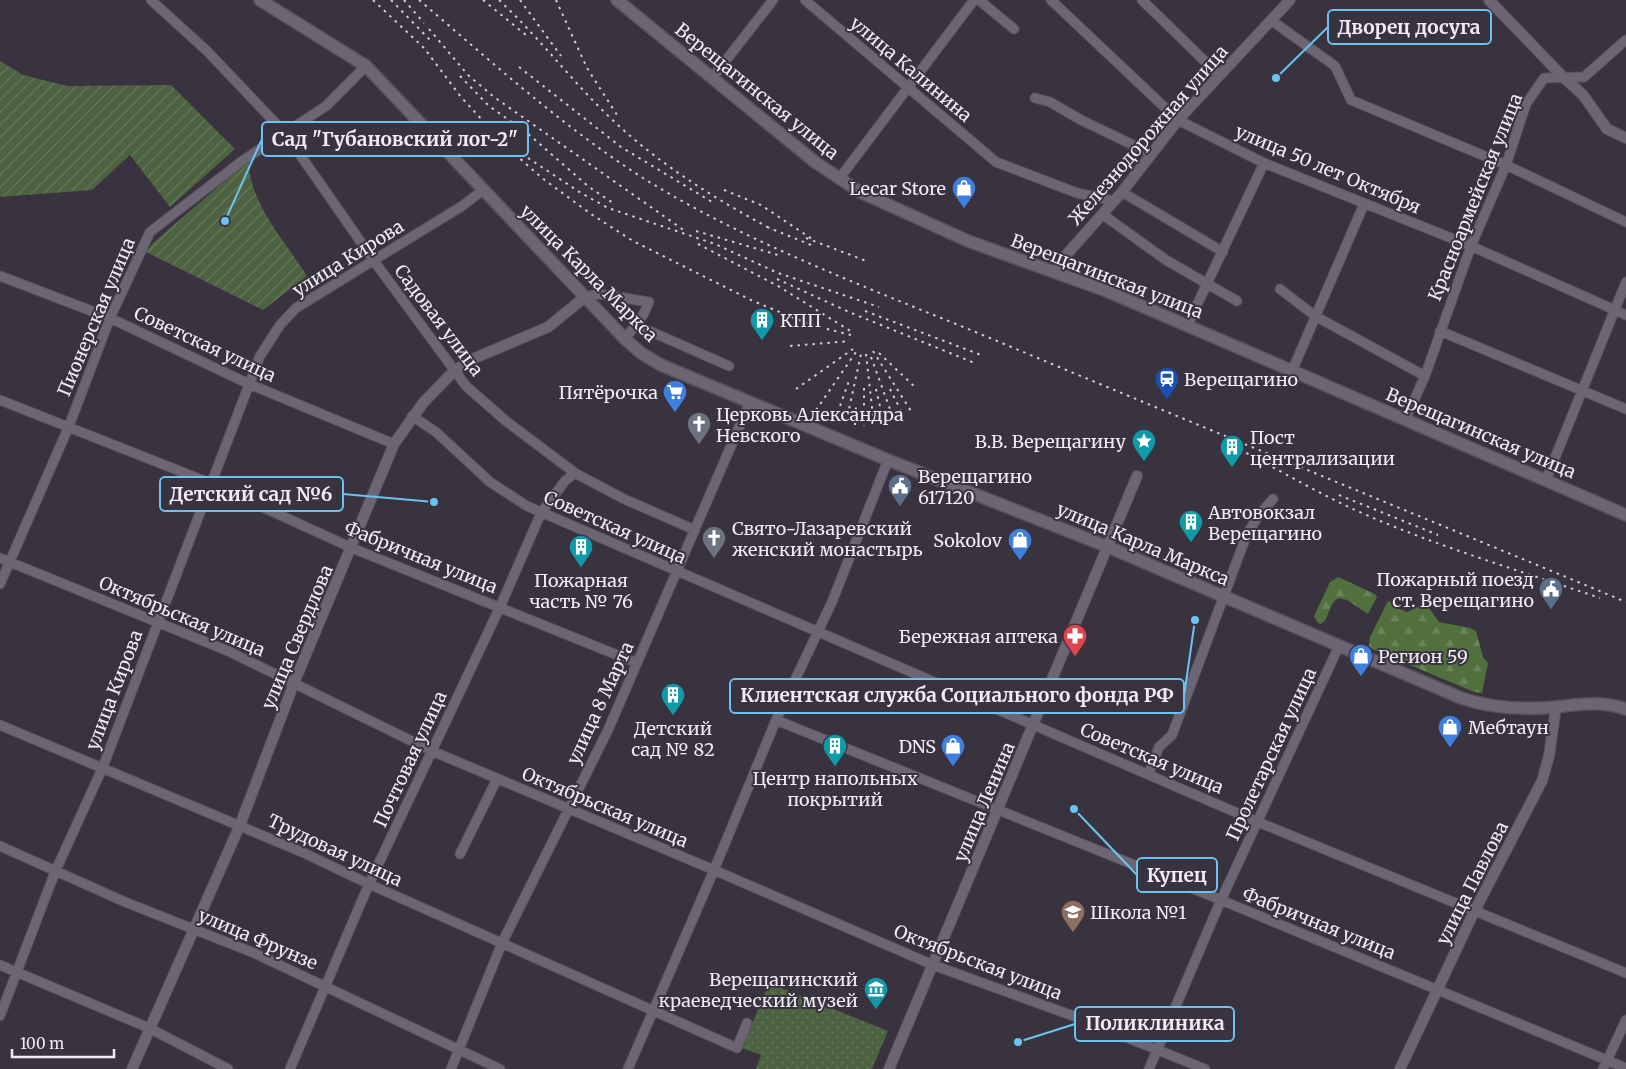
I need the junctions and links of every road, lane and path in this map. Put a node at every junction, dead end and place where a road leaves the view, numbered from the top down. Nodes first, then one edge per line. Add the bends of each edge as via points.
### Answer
1 (150, 0) edge
2 (260, 0) edge
3 (617, 0) edge
4 (773, 0) edge
5 (805, 0) edge
6 (974, 0) edge
7 (979, 0) edge
8 (1051, 0) edge
9 (1142, 0) edge
10 (1290, 0) edge
11 (1489, 0) edge
12 (1272, 21) junction
13 (1014, 29) dead end
14 (1626, 40) edge
15 (366, 66) junction
16 (1219, 75) junction
17 (1562, 76) junction
18 (713, 77) junction
19 (906, 87) junction
20 (1035, 98) dead end
21 (1178, 120) junction
22 (286, 133) junction
23 (1626, 138) edge
24 (1150, 154) junction
25 (1264, 162) junction
26 (1506, 165) junction
27 (839, 179) junction
28 (483, 190) junction
29 (1122, 192) junction
30 (1114, 201) junction
31 (1364, 204) junction
32 (1102, 214) junction
33 (1626, 222) edge
34 (1471, 246) junction
35 (1223, 252) junction
36 (374, 261) junction
37 (1055, 272) junction
38 (0, 276) edge
39 (1626, 282) edge
40 (1206, 284) junction
41 (1280, 290) dead end
42 (585, 297) junction
43 (1237, 302) dead end
44 (1616, 311) junction
45 (1626, 315) edge
46 (1315, 316) junction
47 (110, 318) junction
48 (636, 325) junction
49 (1187, 326) junction
50 (1440, 331) junction
51 (625, 339) junction
52 (729, 366) dead end
53 (454, 371) junction
54 (1292, 371) junction
55 (1425, 376) junction
56 (249, 384) junction
57 (1582, 391) junction
58 (0, 400) edge
59 (750, 402) junction
60 (1626, 409) edge
61 (412, 416) junction
62 (1405, 420) junction
63 (69, 426) junction
64 (394, 444) junction
65 (888, 460) junction
66 (575, 473) junction
67 (1137, 476) dead end
68 (1546, 480) junction
69 (210, 483) junction
70 (1273, 499) dead end
71 (541, 512) junction
72 (1626, 515) edge
73 (695, 530) junction
74 (1106, 546) junction
75 (352, 548) junction
76 (0, 558) edge
77 (9, 561) junction
78 (676, 572) junction
79 (0, 584) edge
80 (1222, 596) junction
81 (500, 607) junction
82 (158, 621) junction
83 (817, 632) junction
84 (1339, 646) junction
85 (637, 664) junction
86 (294, 683) junction
87 (1556, 707) junction
88 (1626, 709) edge
89 (776, 720) junction
90 (0, 725) edge
91 (1034, 726) junction
92 (432, 751) junction
93 (102, 769) junction
94 (1148, 773) junction
95 (497, 779) junction
96 (568, 809) junction
97 (996, 811) junction
98 (1258, 822) junction
99 (240, 825) junction
100 (0, 846) edge
101 (460, 854) dead end
102 (714, 870) junction
103 (55, 872) junction
104 (369, 884) junction
105 (1221, 900) junction
106 (1474, 912) junction
107 (194, 928) junction
108 (502, 943) junction
109 (0, 965) edge
110 (933, 965) junction
111 (17, 972) junction
112 (1626, 973) edge
113 (327, 986) junction
114 (1436, 989) junction
115 (654, 1010) junction
116 (0, 1016) edge
117 (1626, 1020) edge
118 (747, 1023) dead end
119 (149, 1028) junction
120 (1157, 1049) junction
121 (459, 1051) junction
122 (1605, 1065) edge
123 (1626, 1068) edge
124 (132, 1069) edge
125 (228, 1069) edge
126 (290, 1069) edge
127 (451, 1069) edge
128 (500, 1069) edge
129 (628, 1069) edge
130 (889, 1069) edge
131 (1149, 1069) edge
132 (1205, 1069) edge
133 (1400, 1069) edge

1 - 22 street, Садовая улица via 207,51
2 - 15 main road, улица Карла Маркса
3 - 18 main road, Верещагинская улица
4 - 18 street
5 - 19 street, улица Калинина
6 - 19 street
7 - 13 street
8 - 21 street, улица 50 лет Октября
9 - 16 street
10 - 12 street, Железнодорожная улица
11 - 17 street
12 - 16 street, Железнодорожная улица
12 - 26 street via 1335,66 1351,100
14 - 17 street, Красноармейская улица via 1584,77
15 - 22 street, Пионерская улица via 326,106
15 - 28 main road, улица Карла Маркса
16 - 21 street, Железнодорожная улица
17 - 23 street via 1583,95 1606,129
17 - 26 street, Красноармейская улица via 1544,78 1526,104
18 - 27 main road, Верещагинская улица
19 - 27 street via 904,94
19 - 30 street, улица Калинина via 996,162 1078,193
20 - 24 street via 1050,102
21 - 24 street, Железнодорожная улица
21 - 25 street, улица 50 лет Октября
22 - 36 street, Садовая улица
22 - 47 street, Пионерская улица via 242,160 150,232
24 - 29 street, Железнодорожная улица
25 - 31 street, улица 50 лет Октября
25 - 35 street
26 - 33 street
26 - 34 street, Красноармейская улица
27 - 37 main road, Верещагинская улица via 920,221
28 - 36 street, улица Кирова
28 - 42 main road, улица Карла Маркса
29 - 30 street, Железнодорожная улица
29 - 35 street
30 - 32 street, Железнодорожная улица
31 - 34 street, улица 50 лет Октября
31 - 46 street
32 - 37 street, Железнодорожная улица
32 - 40 street
34 - 44 street, улица 50 лет Октября
34 - 50 street, Красноармейская улица
35 - 40 street
36 - 53 street, Садовая улица
36 - 56 street, улица Кирова via 296,308 268,341
37 - 49 main road, Верещагинская улица
38 - 47 street, Советская улица
39 - 44 street
40 - 43 street
40 - 49 street
41 - 46 street
42 - 48 street via 599,294 649,302
42 - 51 main road, улица Карла Маркса
42 - 53 street, улица Свердлова via 548,327 475,358
44 - 45 street, улица 50 лет Октября
44 - 57 street
46 - 54 street
46 - 55 street
47 - 56 street, Советская улица
47 - 63 street, Пионерская улица
48 - 51 street
48 - 52 street
49 - 54 main road, Верещагинская улица
50 - 55 street, Красноармейская улица
50 - 57 street
51 - 59 main road, улица Карла Маркса via 661,365
53 - 61 street, улица Свердлова
53 - 66 street, Садовая улица via 484,403
54 - 62 main road, Верещагинская улица
55 - 62 street, Красноармейская улица
56 - 64 street, Советская улица
56 - 69 street, улица Кирова
57 - 60 street
57 - 68 street
58 - 63 street, Фабричная улица
59 - 65 main road, улица Карла Маркса
59 - 73 street, улица 8 Марта
61 - 64 street, улица Свердлова
61 - 71 street, Советская улица via 441,436 490,482
62 - 68 main road, Верещагинская улица
63 - 69 street, Фабричная улица
63 - 77 street, Пионерская улица
64 - 75 street, улица Свердлова
65 - 74 main road, улица Карла Маркса
65 - 83 street
66 - 71 street, Почтовая улица
66 - 73 street, Садовая улица
67 - 74 street, улица Ленина
68 - 72 main road, Верещагинская улица
69 - 75 street, Фабричная улица
69 - 82 street, улица Кирова
70 - 80 street via 1250,527
71 - 78 street, Советская улица
71 - 81 street, Почтовая улица
73 - 78 street, улица 8 Марта
74 - 80 main road, улица Карла Маркса
74 - 91 street, улица Ленина
75 - 81 street, Фабричная улица
75 - 86 street, улица Свердлова
76 - 77 street, Октябрьская улица
77 - 79 street, Пионерская улица
77 - 82 street, Октябрьская улица
78 - 83 street, Советская улица
78 - 85 street, улица 8 Марта
80 - 84 main road, улица Карла Маркса
80 - 94 street via 1172,734 1159,747
81 - 85 street, Фабричная улица
81 - 92 street, Почтовая улица
82 - 86 street, Октябрьская улица
82 - 93 street, улица Кирова
83 - 89 street
83 - 91 street, Советская улица
84 - 87 main road, улица Карла Маркса via 1476,703 1508,708
84 - 98 street, Пролетарская улица
85 - 96 street, улица 8 Марта
86 - 92 street, Октябрьская улица
86 - 99 street, улица Свердлова
87 - 88 main road, улица Карла Маркса via 1596,704
87 - 106 street, улица Павлова via 1542,781
89 - 97 street, Фабричная улица
89 - 102 street
90 - 93 street, Трудовая улица
91 - 94 street, Советская улица
91 - 97 street, улица Ленина
92 - 95 street, Октябрьская улица
92 - 104 street, Почтовая улица
93 - 99 street, Трудовая улица
93 - 103 street, улица Кирова
94 - 98 street, Советская улица
95 - 96 street, Октябрьская улица
95 - 101 street
96 - 102 street, Октябрьская улица
96 - 108 street, улица 8 Марта
97 - 105 street, Фабричная улица
97 - 110 street, улица Ленина
98 - 105 street, Пролетарская улица
98 - 106 street, Советская улица
99 - 104 street, Трудовая улица
99 - 107 street, улица Свердлова
100 - 103 street, улица Фрунзе
102 - 110 street, Октябрьская улица
102 - 115 street
103 - 107 street, улица Фрунзе
103 - 111 street, улица Кирова
104 - 108 street, Трудовая улица
104 - 113 street, Почтовая улица
105 - 114 street, Фабричная улица
105 - 120 street, Пролетарская улица
106 - 112 street, Советская улица
106 - 114 street, улица Павлова
107 - 113 street, улица Фрунзе
107 - 119 street, улица Свердлова
108 - 115 street, Трудовая улица
108 - 121 street, улица 8 Марта
109 - 111 street
110 - 120 street, Октябрьская улица
110 - 130 street, улица Ленина
111 - 116 street, улица Кирова
111 - 119 street
113 - 121 street, улица Фрунзе
113 - 126 street, Почтовая улица
114 - 122 street, Фабричная улица
114 - 133 street, улица Павлова
115 - 118 street, Трудовая улица via 737,1048
115 - 129 street
117 - 122 street
119 - 124 street, улица Свердлова
119 - 125 street
120 - 131 street, Пролетарская улица
120 - 132 street, Октябрьская улица
121 - 127 street, улица 8 Марта
121 - 128 street, улица Фрунзе
122 - 123 street, Фабричная улица

